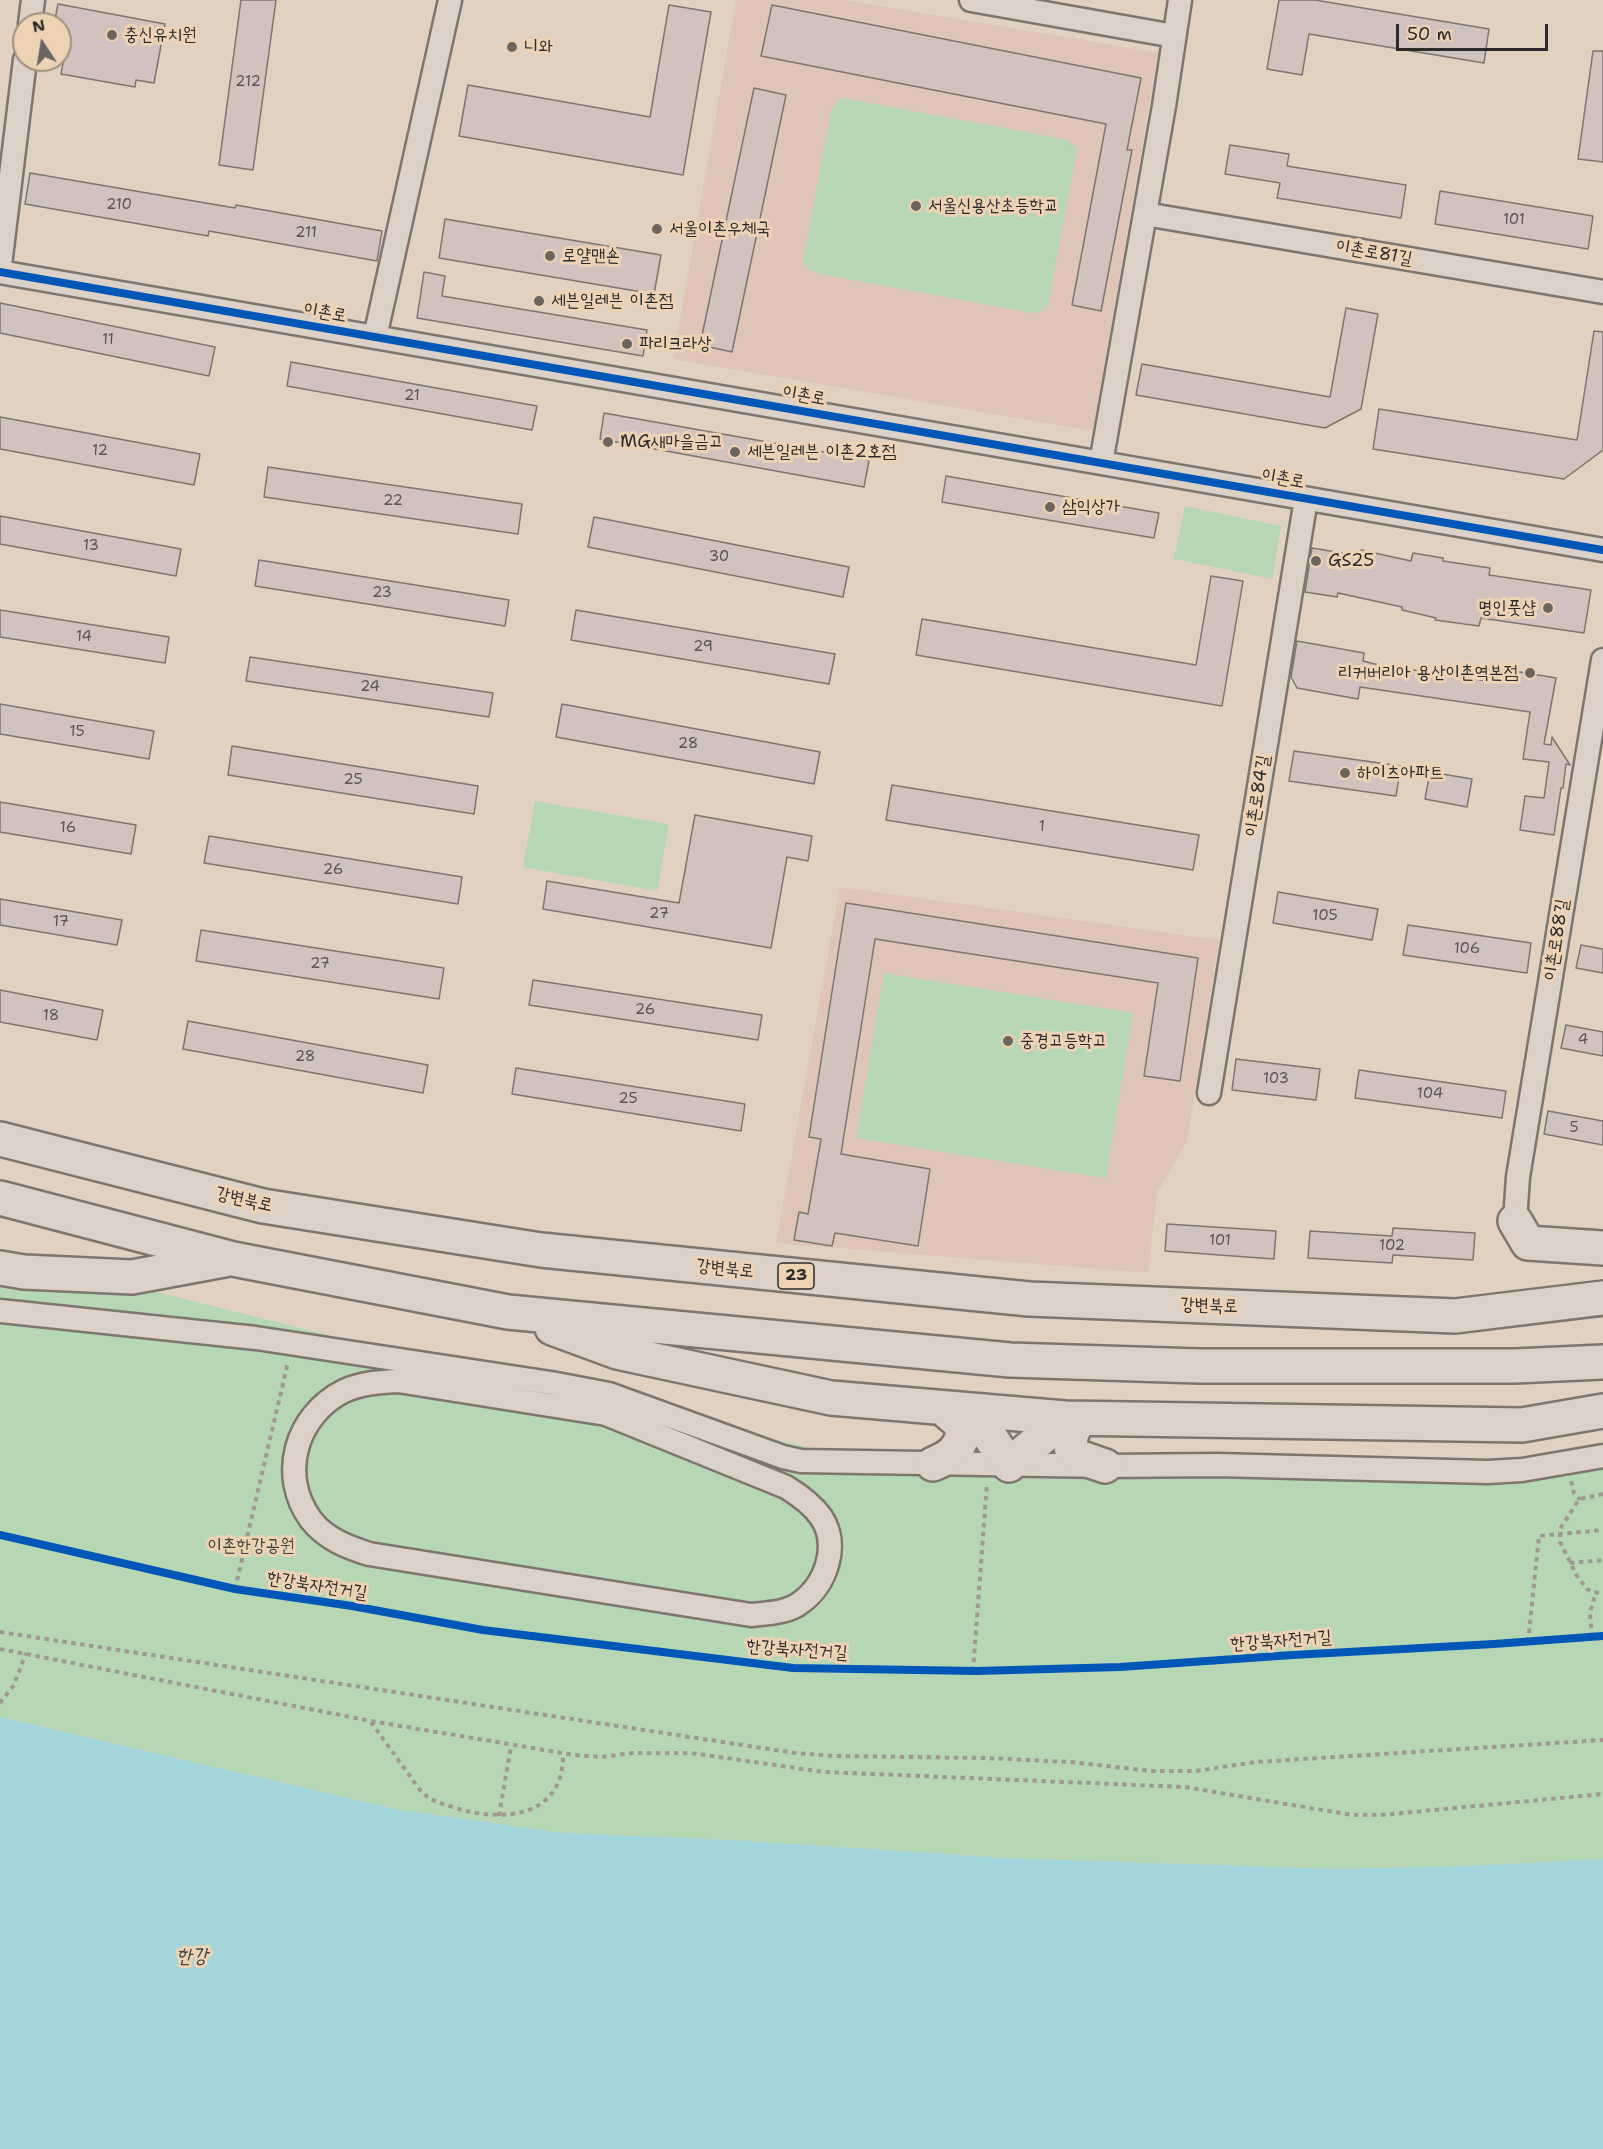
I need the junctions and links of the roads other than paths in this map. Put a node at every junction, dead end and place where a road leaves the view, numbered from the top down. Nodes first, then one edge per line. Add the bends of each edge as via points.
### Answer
1 (450, 0) edge
2 (971, 0) edge
3 (1180, 0) edge
4 (1174, 36) junction
5 (24, 72) edge
6 (1145, 214) junction
7 (0, 265) edge
8 (0, 272) edge
9 (1603, 292) edge
10 (375, 337) junction
11 (1101, 463) junction
12 (1306, 499) junction
13 (1603, 550) edge
14 (1603, 660) edge
15 (1209, 1093) dead end
16 (0, 1139) edge
17 (0, 1198) edge
18 (1515, 1221) joint
19 (1603, 1248) edge
20 (233, 1259) junction
21 (0, 1268) edge
22 (1603, 1298) edge
23 (0, 1311) edge
24 (508, 1312) junction
25 (1603, 1362) edge
26 (957, 1409) junction
27 (1603, 1411) edge
28 (1073, 1418) junction
29 (1603, 1456) edge
30 (933, 1464) junction
31 (998, 1465) junction
32 (1105, 1466) junction
33 (369, 1554) joint

1 - 10 street
2 - 4 street
3 - 4 street
4 - 6 street
5 - 7 street
6 - 9 street, 이촌로81길
6 - 11 street
8 - 10 street, 이촌로
10 - 11 street, 이촌로
11 - 12 street, 이촌로
12 - 13 street, 이촌로
12 - 15 street, 이촌로84길
14 - 18 street, 이촌로88길 via 1518,1177
16 - 22 highway, 강변북로 / 23 via 263,1206 530,1248 1029,1299 1455,1316
17 - 20 highway
18 - 19 highway via 1528,1243
20 - 21 highway via 132,1277
20 - 24 highway
23 - 30 street via 292,1344 551,1383 609,1395 801,1461
24 - 25 highway via 1010,1360 1199,1366 1515,1366
24 - 26 highway via 617,1352 831,1398
26 - 28 highway
26 - 30 highway via 964,1433 960,1446 950,1457
26 - 31 highway
27 - 28 highway via 1522,1425
28 - 31 highway
28 - 32 highway via 1073,1455
29 - 32 street via 1488,1472
30 - 31 street
31 - 32 street
33 - 33 street via 751,1615 779,1612 799,1604 816,1589 826,1572 829,1538 822,1518 807,1501 786,1487 606,1414 398,1381 345,1390 322,1406 305,1425 296,1448 294,1473 300,1499 311,1520 345,1547

